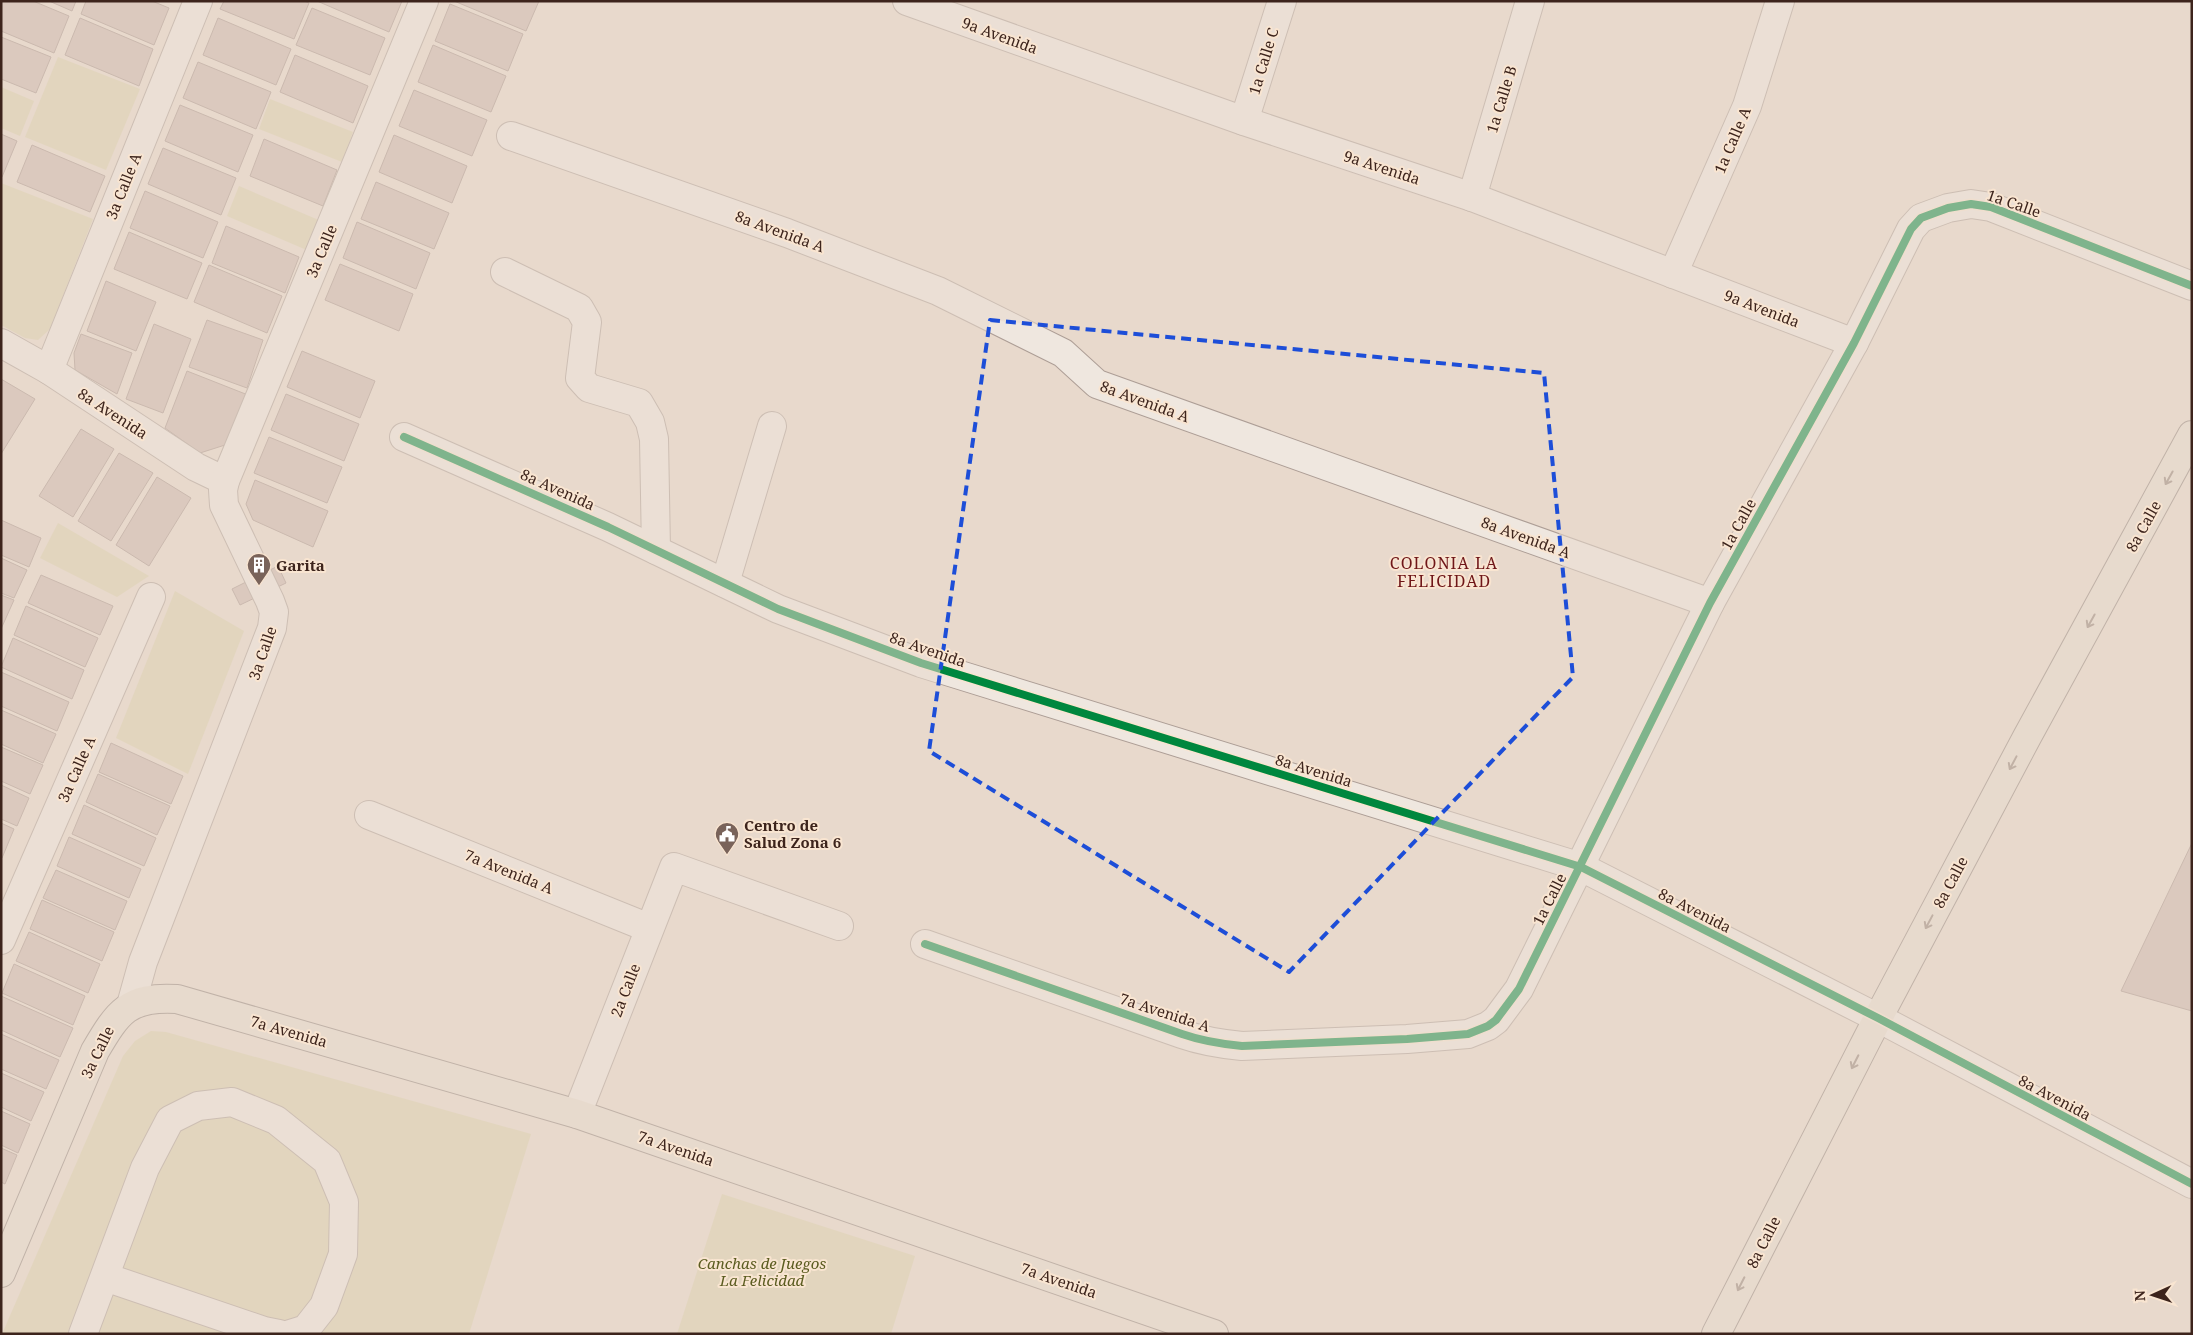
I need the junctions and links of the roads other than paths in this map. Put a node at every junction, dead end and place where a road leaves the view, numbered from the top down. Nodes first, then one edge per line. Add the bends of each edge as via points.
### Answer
1 (198, 1) edge
2 (424, 1) edge
3 (907, 1) edge
4 (1282, 1) edge
5 (1530, 1) edge
6 (1780, 1) edge
7 (1244, 121) junction
8 (511, 136) dead end
9 (1472, 197) junction
10 (506, 272) dead end
11 (1673, 274) junction
12 (2192, 286) edge
13 (1, 343) edge
14 (1854, 343) junction
15 (49, 370) junction
16 (772, 426) dead end
17 (2192, 435) edge
18 (404, 437) dead end
19 (225, 482) junction
20 (656, 550) junction
21 (725, 583) junction
22 (151, 597) dead end
23 (1710, 603) junction
24 (369, 815) dead end
25 (1581, 867) junction
26 (839, 926) dead end
27 (649, 928) junction
28 (1, 940) edge
29 (925, 944) dead end
30 (131, 1005) junction
31 (1878, 1018) junction
32 (1407, 1039) joint
33 (577, 1114) junction
34 (2192, 1184) edge
35 (1, 1273) edge
36 (105, 1278) junction
37 (83, 1334) edge
38 (279, 1334) edge
39 (290, 1334) edge
40 (1214, 1334) edge
41 (1716, 1334) edge

1 - 15 street, 3a Calle A
2 - 19 street, 3a Calle
3 - 7 street, 9a Avenida
4 - 7 street, 1a Calle C
5 - 9 street, 1a Calle B
6 - 11 street, 1a Calle A via 1747,106
7 - 9 street, 9a Avenida
8 - 23 street, 8a Avenida A via 786,233 938,291 1063,353 1098,384
9 - 11 street, 9a Avenida
10 - 20 street via 579,308 587,322 580,378 589,388 639,403 650,422 654,439
11 - 14 street, 9a Avenida
12 - 14 street, 1a Calle via 1991,207 1960,205 1921,218 1911,229
13 - 15 street, 8a Avenida
14 - 23 street, 1a Calle
15 - 19 street, 8a Avenida via 196,467
16 - 21 street
17 -> 31 main road, 8a Calle
18 - 20 street, 8a Avenida
19 - 30 street, 3a Calle via 224,505 270,601 274,612 272,628 143,962
20 - 21 street, 8a Avenida
21 - 25 street, 8a Avenida via 778,609 921,663
22 - 28 street, 3a Calle A
23 - 25 street, 1a Calle
24 - 27 street, 7a Avenida A
25 - 31 street, 8a Avenida
25 - 32 street, 1a Calle via 1519,989 1496,1020 1468,1034
26 - 27 street, 2a Calle via 674,867
27 - 33 street, 2a Calle
29 - 32 street, 7a Avenida A via 1206,1042 1242,1046
30 - 33 main road, 7a Avenida via 154,997 177,998
30 - 35 main road, 3a Calle via 113,1020 95,1051
31 - 34 street, 8a Avenida
31 -> 41 main road, 8a Calle
33 - 40 main road, 7a Avenida
36 - 37 street
36 - 38 street
36 - 39 street via 145,1168 170,1120 198,1106 232,1102 276,1120 327,1160 344,1202 343,1254 324,1306 306,1329

